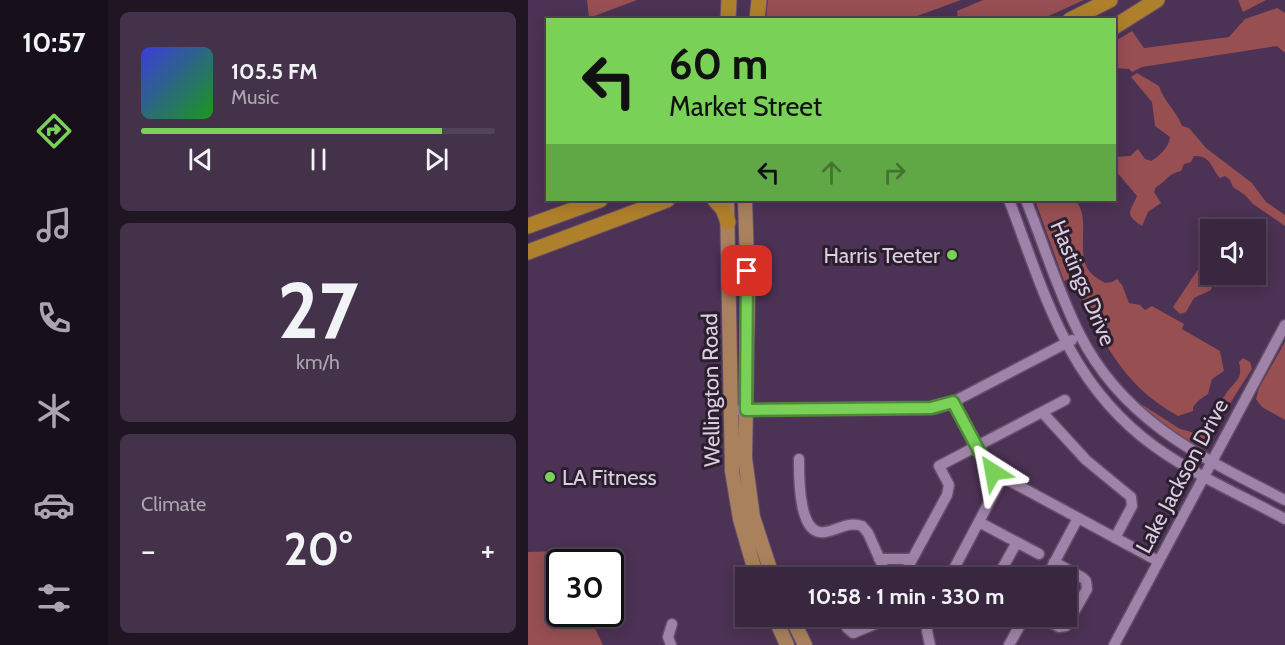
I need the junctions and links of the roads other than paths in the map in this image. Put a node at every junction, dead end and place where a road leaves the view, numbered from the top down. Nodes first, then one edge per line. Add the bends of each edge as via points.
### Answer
1 (729, 0) edge
2 (759, 0) edge
3 (1110, 0) edge
4 (1157, 0) edge
5 (728, 18) edge
6 (757, 18) edge
7 (1074, 18) edge
8 (1116, 26) edge
9 (597, 201) edge
10 (664, 201) edge
11 (717, 201) edge
12 (727, 201) edge
13 (745, 201) edge
14 (1009, 201) edge
15 (1026, 201) edge
16 (728, 222) junction
17 (528, 226) edge
18 (528, 252) edge
19 (1285, 325) edge
20 (1080, 336) junction
21 (1066, 343) junction
22 (1065, 400) dead end
23 (953, 402) junction
24 (739, 410) junction
25 (1042, 412) junction
26 (976, 447) junction
27 (799, 459) dead end
28 (1212, 462) junction
29 (1204, 476) junction
30 (1002, 478) junction
31 (1285, 500) edge
32 (1078, 518) junction
33 (1285, 519) edge
34 (979, 522) junction
35 (1115, 538) junction
36 (1017, 542) junction
37 (1039, 554) dead end
38 (879, 559) junction
39 (912, 559) junction
40 (1158, 561) junction
41 (1054, 562) junction
42 (753, 567) edge
43 (769, 567) edge
44 (883, 567) edge
45 (909, 567) edge
46 (955, 567) edge
47 (1003, 567) edge
48 (1052, 567) edge
49 (1063, 567) edge
50 (1077, 575) edge
51 (1077, 607) edge
52 (672, 624) dead end
53 (779, 627) edge
54 (795, 627) edge
55 (847, 627) edge
56 (868, 627) edge
57 (928, 627) edge
58 (1019, 627) edge
59 (671, 645) edge
60 (787, 645) edge
61 (804, 645) edge
62 (930, 645) edge
63 (1009, 645) edge
64 (1114, 645) edge

1 - 5 highway
2 - 6 highway
3 - 7 highway
4 - 8 highway
9 - 17 highway
10 - 18 highway
11 - 16 highway
12 - 16 main road, Wellington Road
13 - 24 main road, Wellington Road via 748,294
14 - 21 street, Hastings Drive
15 - 20 street, Hastings Drive
16 - 24 main road, Wellington Road
19 - 28 street, Lake Jackson Drive
20 - 21 street
20 - 28 street, Hastings Drive via 1098,366 1133,407 1177,442
21 - 23 street
21 - 29 street, Hastings Drive via 1086,377 1115,412 1154,446
22 - 25 street
23 - 24 street via 931,408
23 - 26 street
24 - 42 main road, Wellington Road via 732,454 734,489
24 - 43 main road, Wellington Road via 747,483 757,533
25 - 26 street
25 - 35 street via 1086,460 1131,497 1132,506
26 - 30 street via 991,470
26 - 39 street via 939,466 949,485 947,495
27 - 38 street via 802,506 808,525 823,533 848,525 862,526
28 - 29 street, Lake Jackson Drive
28 - 31 street, Hastings Drive
29 - 33 street, Hastings Drive
29 - 40 street, Lake Jackson Drive
30 - 32 street
30 - 34 street
32 - 35 street
32 - 41 street
34 - 36 street
34 - 46 street
35 - 40 street
36 - 37 street
36 - 47 street
38 - 39 street
38 - 44 street
39 - 45 street
40 - 64 street, Lake Jackson Drive
41 - 48 street
41 - 49 street
50 - 51 street via 1086,581 1087,590
52 - 59 street via 668,637
53 - 60 main road
54 - 61 main road
55 - 56 street via 853,633
57 - 62 street
58 - 63 street

